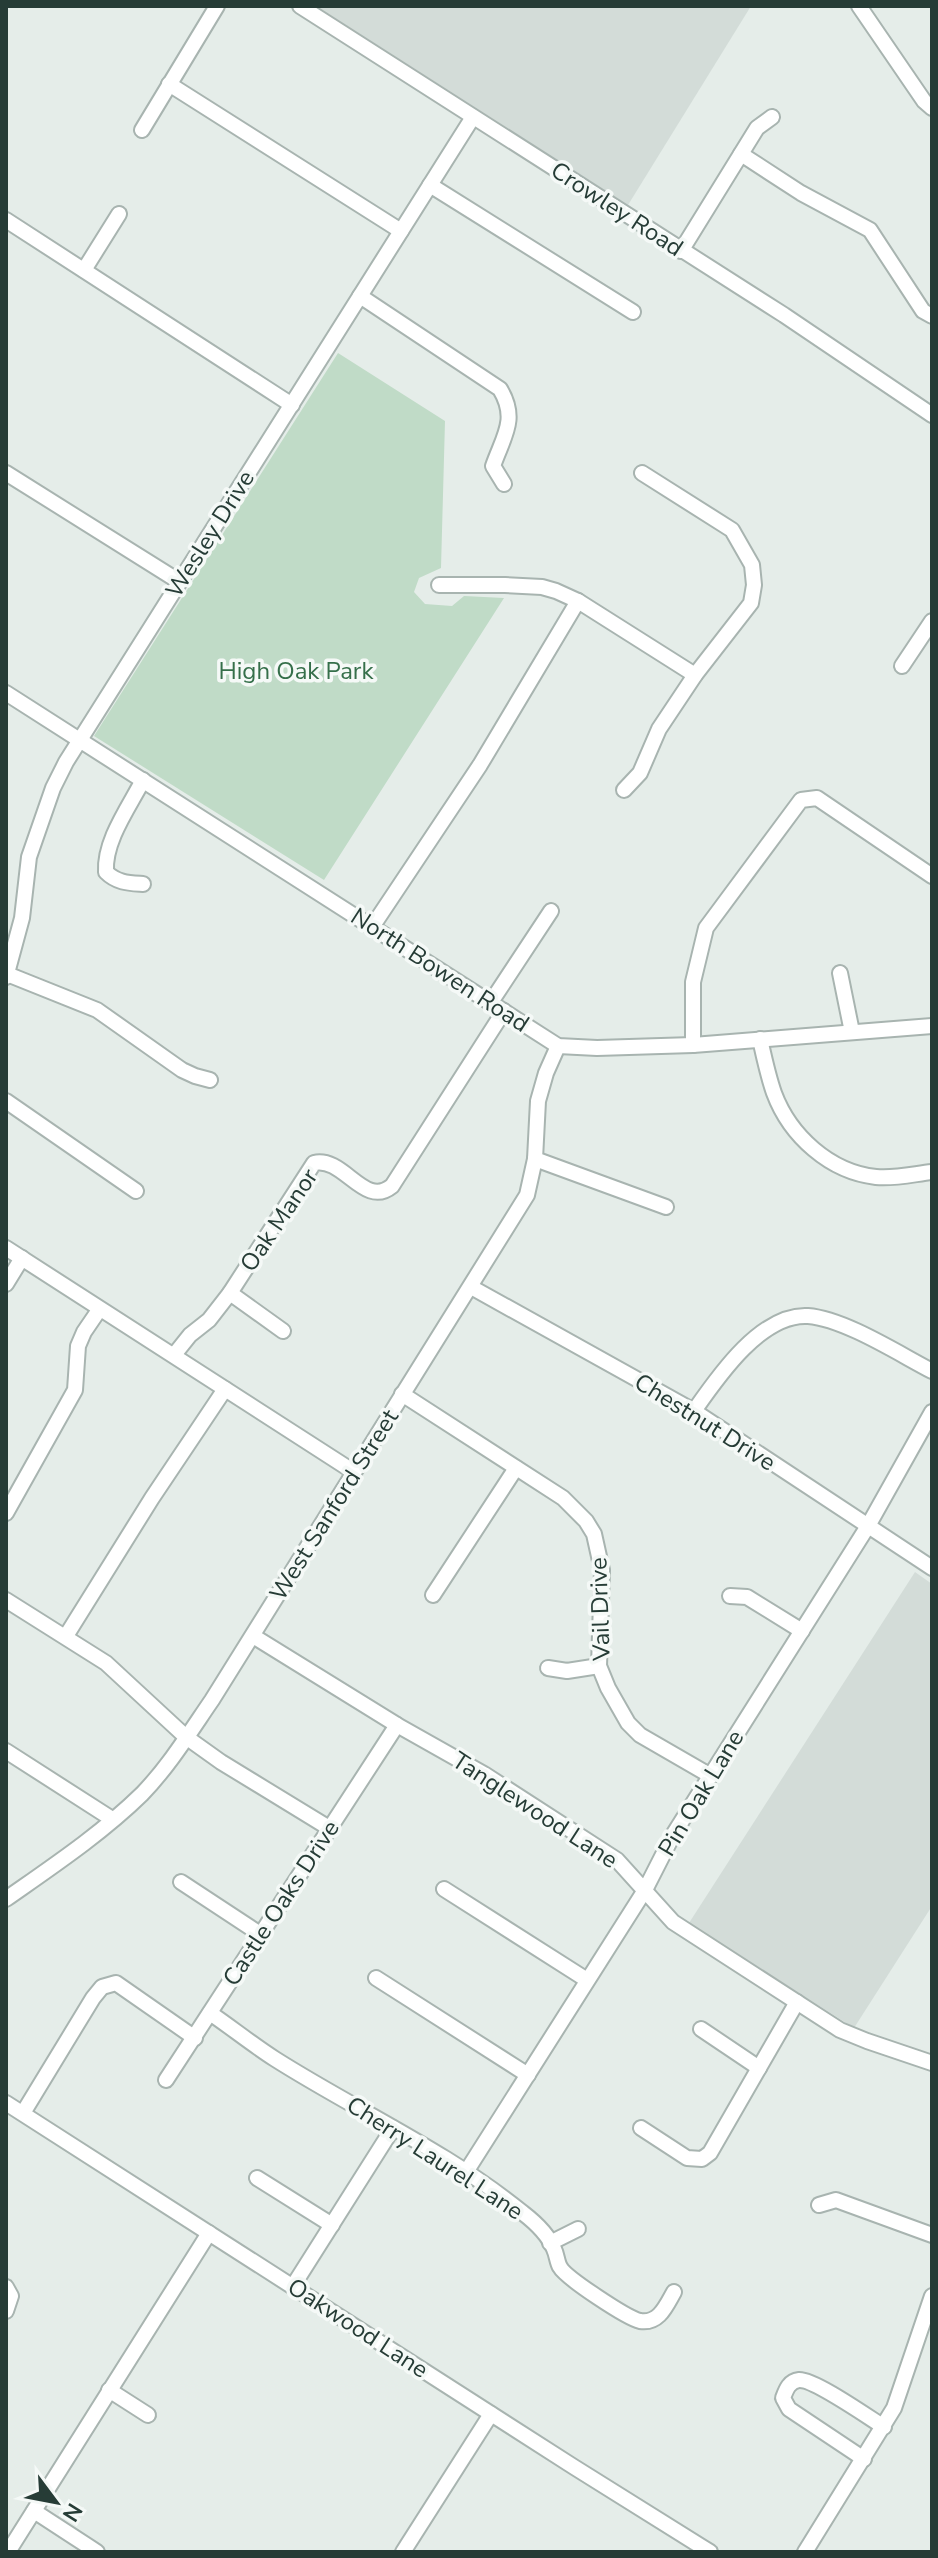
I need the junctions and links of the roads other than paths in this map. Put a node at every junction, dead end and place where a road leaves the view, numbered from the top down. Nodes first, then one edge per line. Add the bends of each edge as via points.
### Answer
1 (217, 6) edge
2 (300, 6) edge
3 (859, 6) edge
4 (169, 84) junction
5 (932, 108) edge
6 (473, 117) junction
7 (772, 117) dead end
8 (142, 130) dead end
9 (741, 154) junction
10 (430, 185) junction
11 (119, 214) dead end
12 (6, 220) edge
13 (401, 231) junction
14 (681, 251) junction
15 (84, 270) junction
16 (360, 296) junction
17 (633, 312) dead end
18 (932, 316) edge
19 (292, 405) junction
20 (932, 415) edge
21 (6, 473) edge
22 (642, 473) dead end
23 (504, 484) dead end
24 (180, 582) junction
25 (439, 585) dead end
26 (578, 601) junction
27 (932, 621) edge
28 (902, 666) dead end
29 (695, 675) junction
30 (6, 693) edge
31 (80, 740) junction
32 (143, 780) junction
33 (624, 790) dead end
34 (932, 876) edge
35 (143, 884) dead end
36 (551, 911) dead end
37 (6, 917) edge
38 (22, 918) junction
39 (372, 927) junction
40 (840, 973) dead end
41 (6, 975) edge
42 (497, 1006) junction
43 (932, 1026) edge
44 (852, 1032) junction
45 (760, 1039) junction
46 (693, 1045) junction
47 (558, 1046) junction
48 (210, 1080) dead end
49 (6, 1101) edge
50 (535, 1159) junction
51 (932, 1172) edge
52 (136, 1191) dead end
53 (666, 1207) dead end
54 (6, 1248) edge
55 (22, 1258) junction
56 (6, 1284) edge
57 (471, 1287) junction
58 (230, 1293) junction
59 (99, 1310) junction
60 (283, 1331) dead end
61 (174, 1355) junction
62 (932, 1371) edge
63 (225, 1389) junction
64 (402, 1394) junction
65 (694, 1411) junction
66 (932, 1412) edge
67 (516, 1468) junction
68 (354, 1472) junction
69 (6, 1513) edge
70 (868, 1526) junction
71 (932, 1568) edge
72 (433, 1595) dead end
73 (730, 1596) dead end
74 (6, 1600) edge
75 (802, 1631) junction
76 (66, 1636) junction
77 (253, 1636) junction
78 (599, 1666) junction
79 (548, 1668) dead end
80 (397, 1725) junction
81 (186, 1737) junction
82 (6, 1751) edge
83 (711, 1776) junction
84 (112, 1819) junction
85 (329, 1828) junction
86 (181, 1882) dead end
87 (444, 1889) dead end
88 (645, 1890) junction
89 (6, 1899) edge
90 (260, 1934) junction
91 (376, 1978) dead end
92 (587, 1980) junction
93 (797, 2002) junction
94 (210, 2013) junction
95 (701, 2029) dead end
96 (195, 2038) junction
97 (932, 2063) edge
98 (759, 2068) junction
99 (528, 2075) junction
100 (166, 2080) dead end
101 (6, 2103) edge
102 (23, 2113) junction
103 (393, 2128) junction
104 (641, 2128) dead end
105 (466, 2172) junction
106 (257, 2178) dead end
107 (819, 2205) dead end
108 (332, 2225) junction
109 (578, 2229) dead end
110 (209, 2233) junction
111 (932, 2235) edge
112 (550, 2243) junction
113 (293, 2286) junction
114 (674, 2292) dead end
115 (932, 2296) edge
116 (109, 2390) junction
117 (491, 2414) junction
118 (148, 2415) dead end
119 (884, 2427) junction
120 (864, 2459) junction
121 (34, 2511) junction
122 (8, 2552) edge
123 (97, 2552) edge
124 (403, 2552) edge
125 (710, 2552) edge
126 (805, 2552) edge

1 - 4 street
2 - 6 street, Crowley Road
3 - 5 street
4 - 8 street
4 - 13 street
6 - 10 street, Wesley Drive
6 - 14 street, Crowley Road
7 - 9 street via 757,128
9 - 14 street
9 - 18 street via 870,230 923,311
10 - 13 street, Wesley Drive
10 - 17 street
11 - 15 street
12 - 15 street
13 - 16 street, Wesley Drive
14 - 20 street, Crowley Road
15 - 19 street
16 - 19 street, Wesley Drive
16 - 23 street via 500,389 510,416 493,466
19 - 24 street, Wesley Drive
21 - 24 street
22 - 29 street via 732,530 752,565 751,603
24 - 31 street, Wesley Drive
25 - 26 street via 542,587
26 - 29 street
26 - 39 street via 480,765
27 - 28 street
29 - 33 street via 659,729 640,773
30 - 31 street, North Bowen Road
31 - 32 street, North Bowen Road
31 - 38 street, Wesley Drive via 53,788 29,857
32 - 35 street via 106,864 113,878
32 - 39 street, North Bowen Road
34 - 46 street via 817,798 801,800 706,928 693,982
36 - 42 street
37 - 38 street
38 - 41 street, Wesley Drive
39 - 42 street, North Bowen Road
40 - 44 street
41 - 48 street via 97,1010 182,1070
42 - 47 street, North Bowen Road
42 - 58 street, Oak Manor via 392,1186 371,1192 330,1163 314,1163
43 - 44 street
44 - 45 street
45 - 46 street
45 - 51 street via 774,1093 803,1141 854,1172 877,1177
46 - 47 street
47 - 50 street, West Sanford Street via 538,1101
49 - 52 street
50 - 53 street
50 - 57 street, West Sanford Street via 527,1195
54 - 55 street
55 - 56 street
55 - 59 street
57 - 64 street, West Sanford Street
57 - 65 street, Chestnut Drive
58 - 60 street
58 - 61 street, Oak Manor
59 - 61 street
59 - 69 street via 78,1346 75,1390
61 - 63 street
62 - 65 street via 830,1321 797,1317 765,1331 739,1352
63 - 68 street
63 - 76 street
64 - 67 street, Vail Drive
64 - 68 street, West Sanford Street
65 - 70 street, Chestnut Drive
66 - 70 street, Pin Oak Lane
67 - 72 street
67 - 78 street, Vail Drive via 563,1498 594,1534 602,1570
68 - 77 street, West Sanford Street
70 - 71 street, Chestnut Drive
70 - 75 street, Pin Oak Lane
73 - 75 street via 747,1597
74 - 76 street
75 - 83 street, Pin Oak Lane
76 - 81 street via 106,1663
77 - 80 street, Tanglewood Lane
77 - 81 street, West Sanford Street
78 - 79 street
78 - 83 street, Vail Drive via 628,1723 640,1735
80 - 85 street, Castle Oaks Drive
80 - 88 street, Tanglewood Lane via 617,1860
81 - 84 street, West Sanford Street via 161,1773
81 - 85 street
82 - 84 street
83 - 88 street, Pin Oak Lane
84 - 89 street, West Sanford Street
85 - 90 street, Castle Oaks Drive
86 - 90 street
87 - 92 street
88 - 92 street, Pin Oak Lane
88 - 93 street, Tanglewood Lane via 673,1922
90 - 94 street, Castle Oaks Drive
91 - 99 street
92 - 99 street, Pin Oak Lane
93 - 97 street, Tanglewood Lane via 840,2030
93 - 98 street
94 - 96 street, Castle Oaks Drive
94 - 103 street, Cherry Laurel Lane via 274,2059
95 - 98 street
96 - 100 street, Castle Oaks Drive
96 - 102 street via 116,1983 102,1987
98 - 104 street via 702,2159 687,2158
99 - 105 street, Pin Oak Lane
101 - 102 street, Oakwood Lane
102 - 110 street, Oakwood Lane
103 - 105 street, Cherry Laurel Lane
103 - 108 street
105 - 112 street, Cherry Laurel Lane via 525,2214
106 - 108 street
107 - 111 street via 836,2200
108 - 113 street
109 - 112 street
110 - 113 street, Oakwood Lane
110 - 116 street
112 - 114 street, Cherry Laurel Lane via 559,2266 571,2278 640,2321 660,2315
113 - 117 street, Oakwood Lane
115 - 119 street
116 - 118 street
116 - 121 street
117 - 124 street
117 - 125 street, Oakwood Lane
119 - 120 street
119 - 120 street via 815,2385 790,2383 783,2398 789,2409
120 - 126 street
121 - 122 street
121 - 123 street

